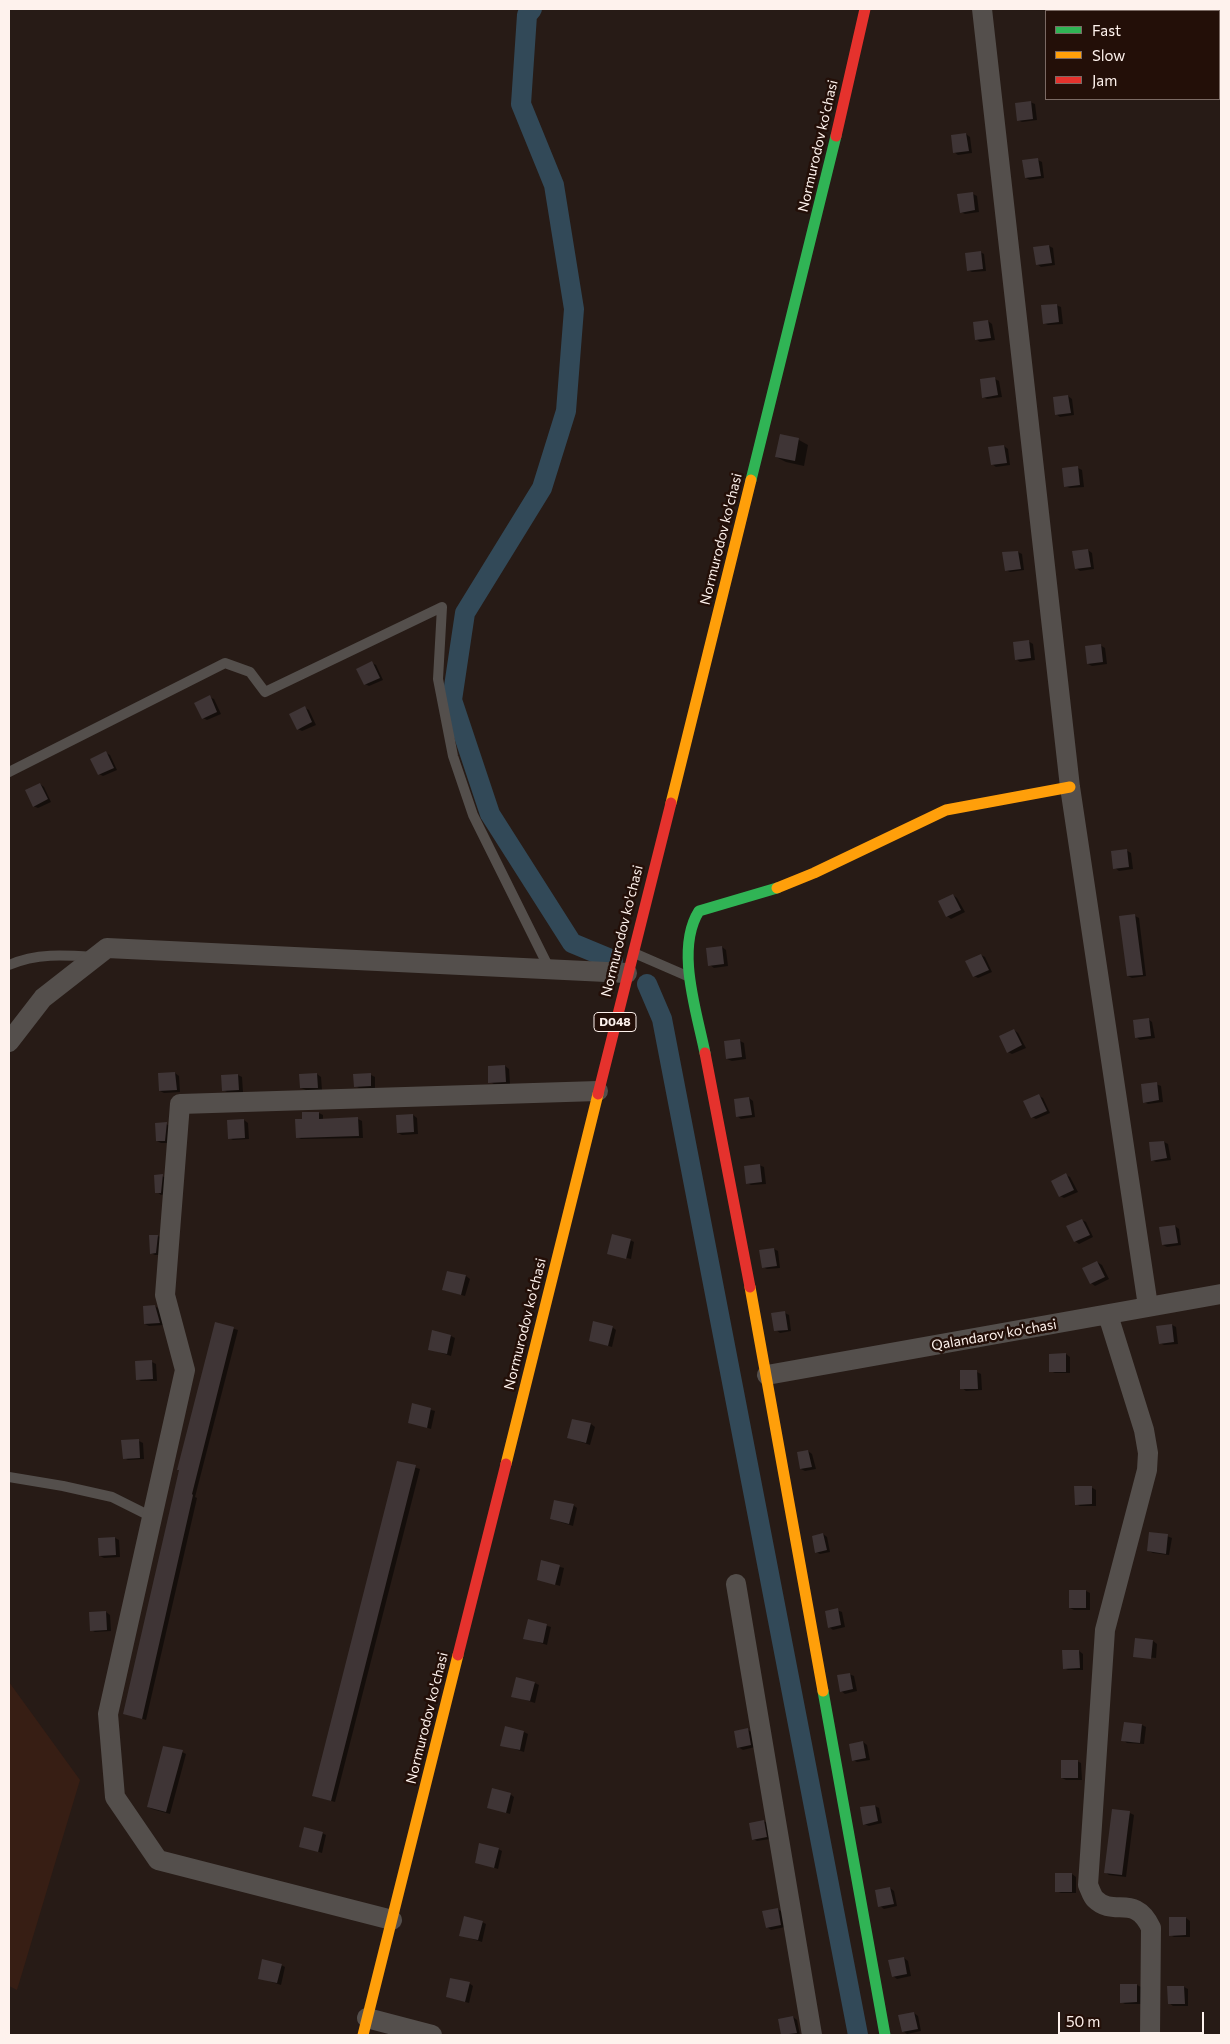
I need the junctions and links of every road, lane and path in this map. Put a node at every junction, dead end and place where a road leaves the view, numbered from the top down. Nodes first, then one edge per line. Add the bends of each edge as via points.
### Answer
1 (865, 9) edge
2 (982, 9) edge
3 (9, 772) edge
4 (1070, 787) junction
5 (633, 952) junction
6 (96, 957) junction
7 (9, 965) edge
8 (550, 970) junction
9 (627, 973) junction
10 (690, 978) junction
11 (9, 1042) edge
12 (598, 1091) junction
13 (1221, 1294) edge
14 (1148, 1306) junction
15 (1108, 1315) junction
16 (767, 1375) junction
17 (9, 1477) edge
18 (152, 1517) junction
19 (736, 1584) dead end
20 (392, 1920) junction
21 (365, 2026) edge
22 (432, 2035) edge
23 (812, 2035) edge
24 (885, 2035) edge
25 (1150, 2035) edge

1 - 5 main road, Normurodov ko'chasi / D048 via 826,181
2 - 4 street
3 - 8 lane via 226,663 250,672 265,692 442,607 438,680 453,756 473,815
4 - 10 main road via 946,810 814,873 764,893 699,911 694,917 688,940
4 - 14 street
5 - 9 main road, Normurodov ko'chasi / D048
5 - 10 lane
6 - 7 lane via 49,954 21,959
6 - 8 street via 107,948
6 - 11 street via 43,998
8 - 9 street
9 - 12 main road, Normurodov ko'chasi / D048
10 - 16 main road
12 - 18 street via 180,1104 165,1295 185,1370
12 - 20 main road, Normurodov ko'chasi / D048
13 - 14 street, Qalandarov ko'chasi
14 - 15 street, Qalandarov ko'chasi
15 - 16 street, Qalandarov ko'chasi
15 - 25 street via 1144,1430 1148,1453 1147,1470 1105,1630 1088,1885 1094,1898 1103,1905 1136,1909 1146,1916 1151,1928
16 - 24 main road
17 - 18 lane via 112,1497
18 - 20 street via 108,1714 115,1797 158,1860
19 - 23 street
20 - 21 main road, Normurodov ko'chasi / D048
21 - 22 street

